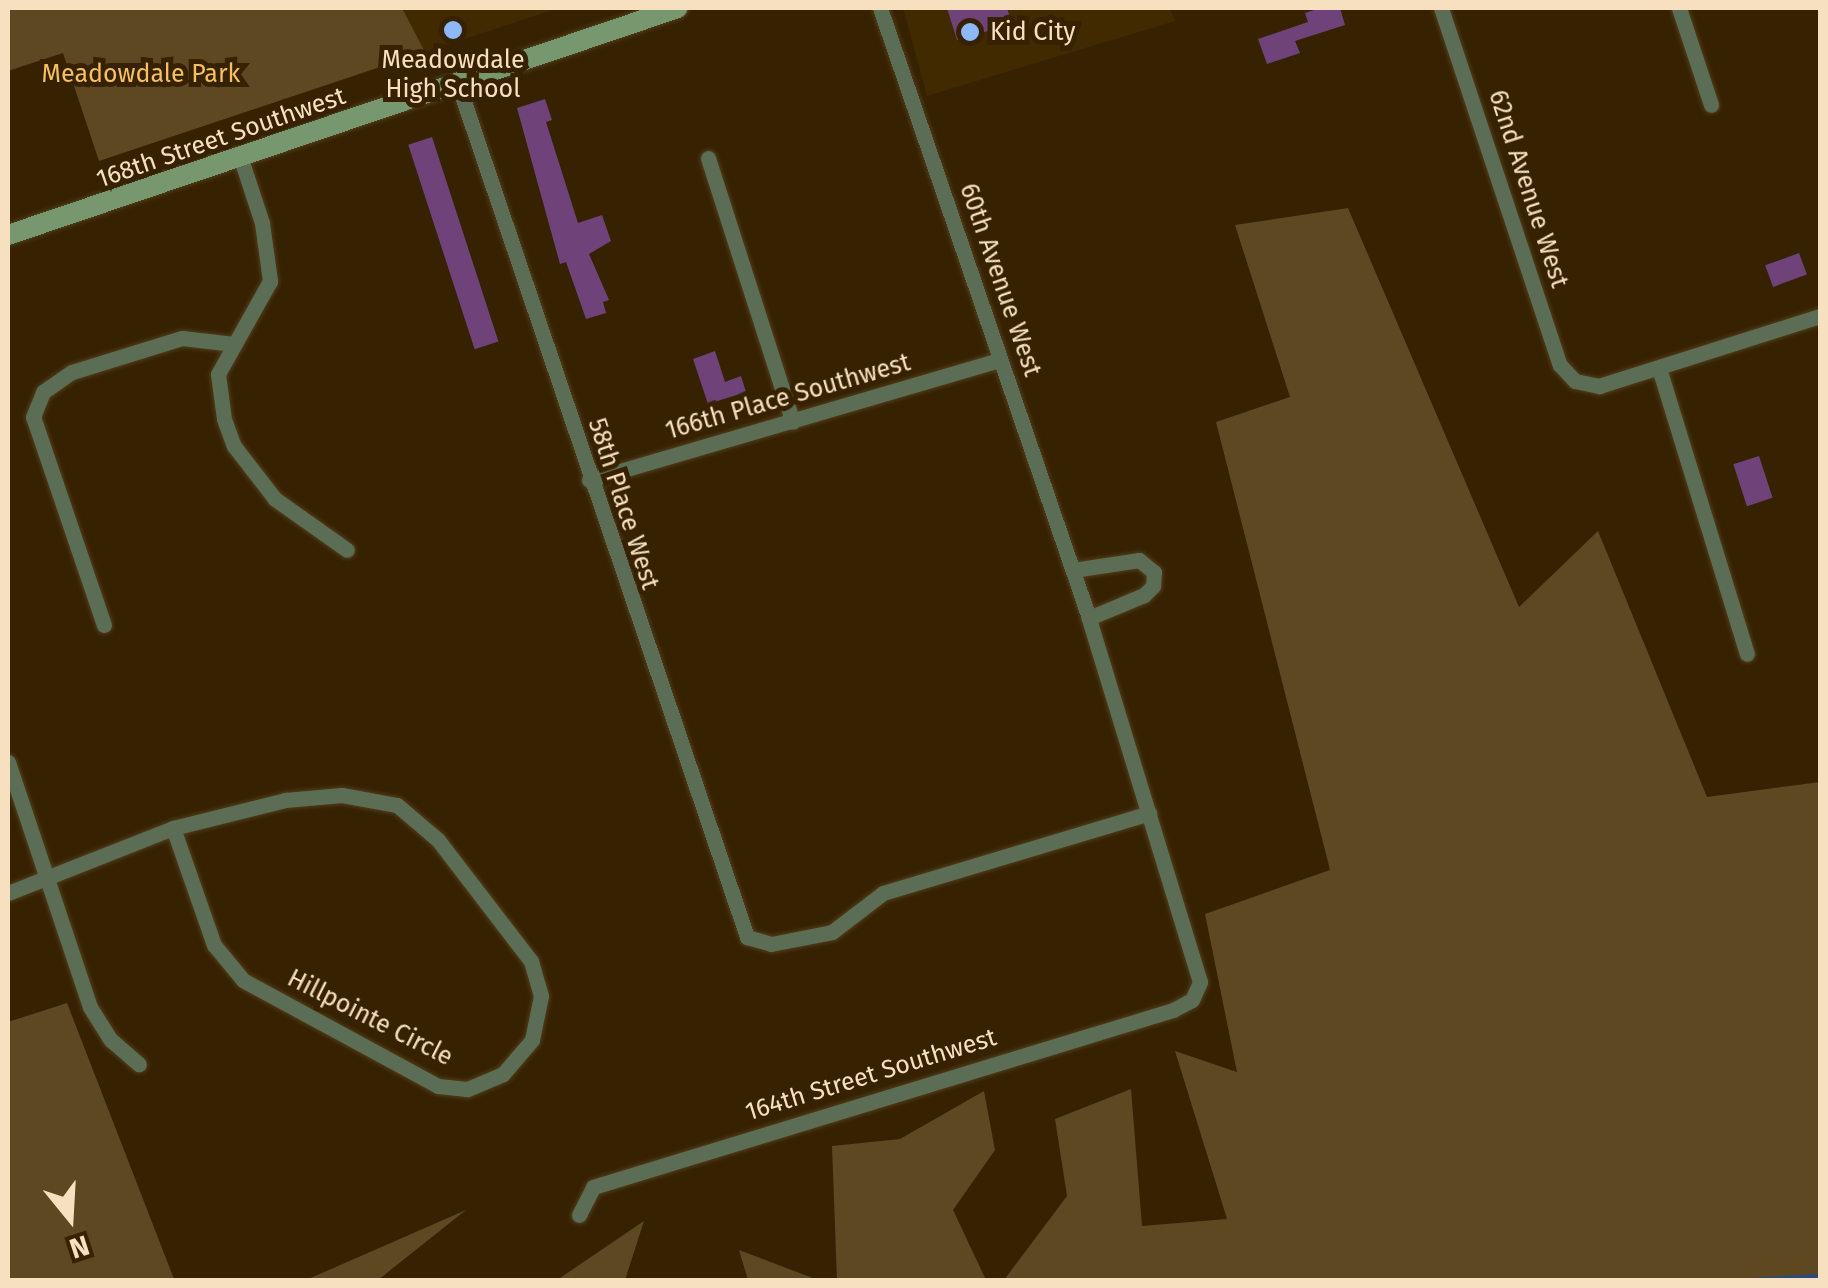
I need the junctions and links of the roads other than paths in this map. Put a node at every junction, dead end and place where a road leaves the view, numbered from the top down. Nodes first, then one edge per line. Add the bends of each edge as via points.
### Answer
1 (678, 8) edge
2 (880, 8) edge
3 (1441, 8) edge
4 (1679, 8) edge
5 (458, 84) junction
6 (1711, 104) dead end
7 (241, 158) junction
8 (708, 158) dead end
9 (8, 235) edge
10 (1820, 316) edge
11 (234, 344) junction
12 (1000, 360) junction
13 (1659, 368) junction
14 (793, 422) junction
15 (589, 480) junction
16 (347, 550) dead end
17 (1072, 570) junction
18 (1088, 618) junction
19 (104, 625) dead end
20 (1747, 654) dead end
21 (8, 762) edge
22 (1149, 813) junction
23 (173, 828) junction
24 (47, 876) junction
25 (8, 893) edge
26 (1192, 1000) joint
27 (139, 1064) dead end
28 (580, 1215) dead end

1 - 5 main road, 168th Street Southwest
2 - 12 street, 60th Avenue West
3 - 13 street, 62nd Avenue West via 1560,365 1574,382 1599,386
4 - 6 street
5 - 7 main road, 168th Street Southwest
5 - 15 street, 58th Place West
7 - 9 main road, 168th Street Southwest
7 - 11 street via 262,223 270,281
8 - 14 street
10 - 13 street
11 - 16 street via 218,374 234,446 275,499
11 - 19 street via 182,338 72,372 43,392 33,417
12 - 14 street, 166th Place Southwest
12 - 17 street, 60th Avenue West
13 - 20 street
14 - 15 street, 166th Place Southwest
15 - 22 street, 58th Place West via 748,937 771,944 832,932 884,893
17 - 18 street, 60th Avenue West
17 - 18 street via 1139,560 1154,572 1154,586 1144,595
18 - 22 street, 60th Avenue West
21 - 24 street
22 - 26 street, 60th Avenue West via 1200,982
23 - 23 street, Hillpointe Circle via 285,800 342,795 397,805 438,840 531,961 541,996 532,1040 502,1074 468,1089 438,1086 242,980 214,945
23 - 24 street, Hillpointe Circle
24 - 25 street, Hillpointe Circle
24 - 27 street via 90,1007 111,1040
26 - 28 street, 164th Street Southwest via 593,1187

